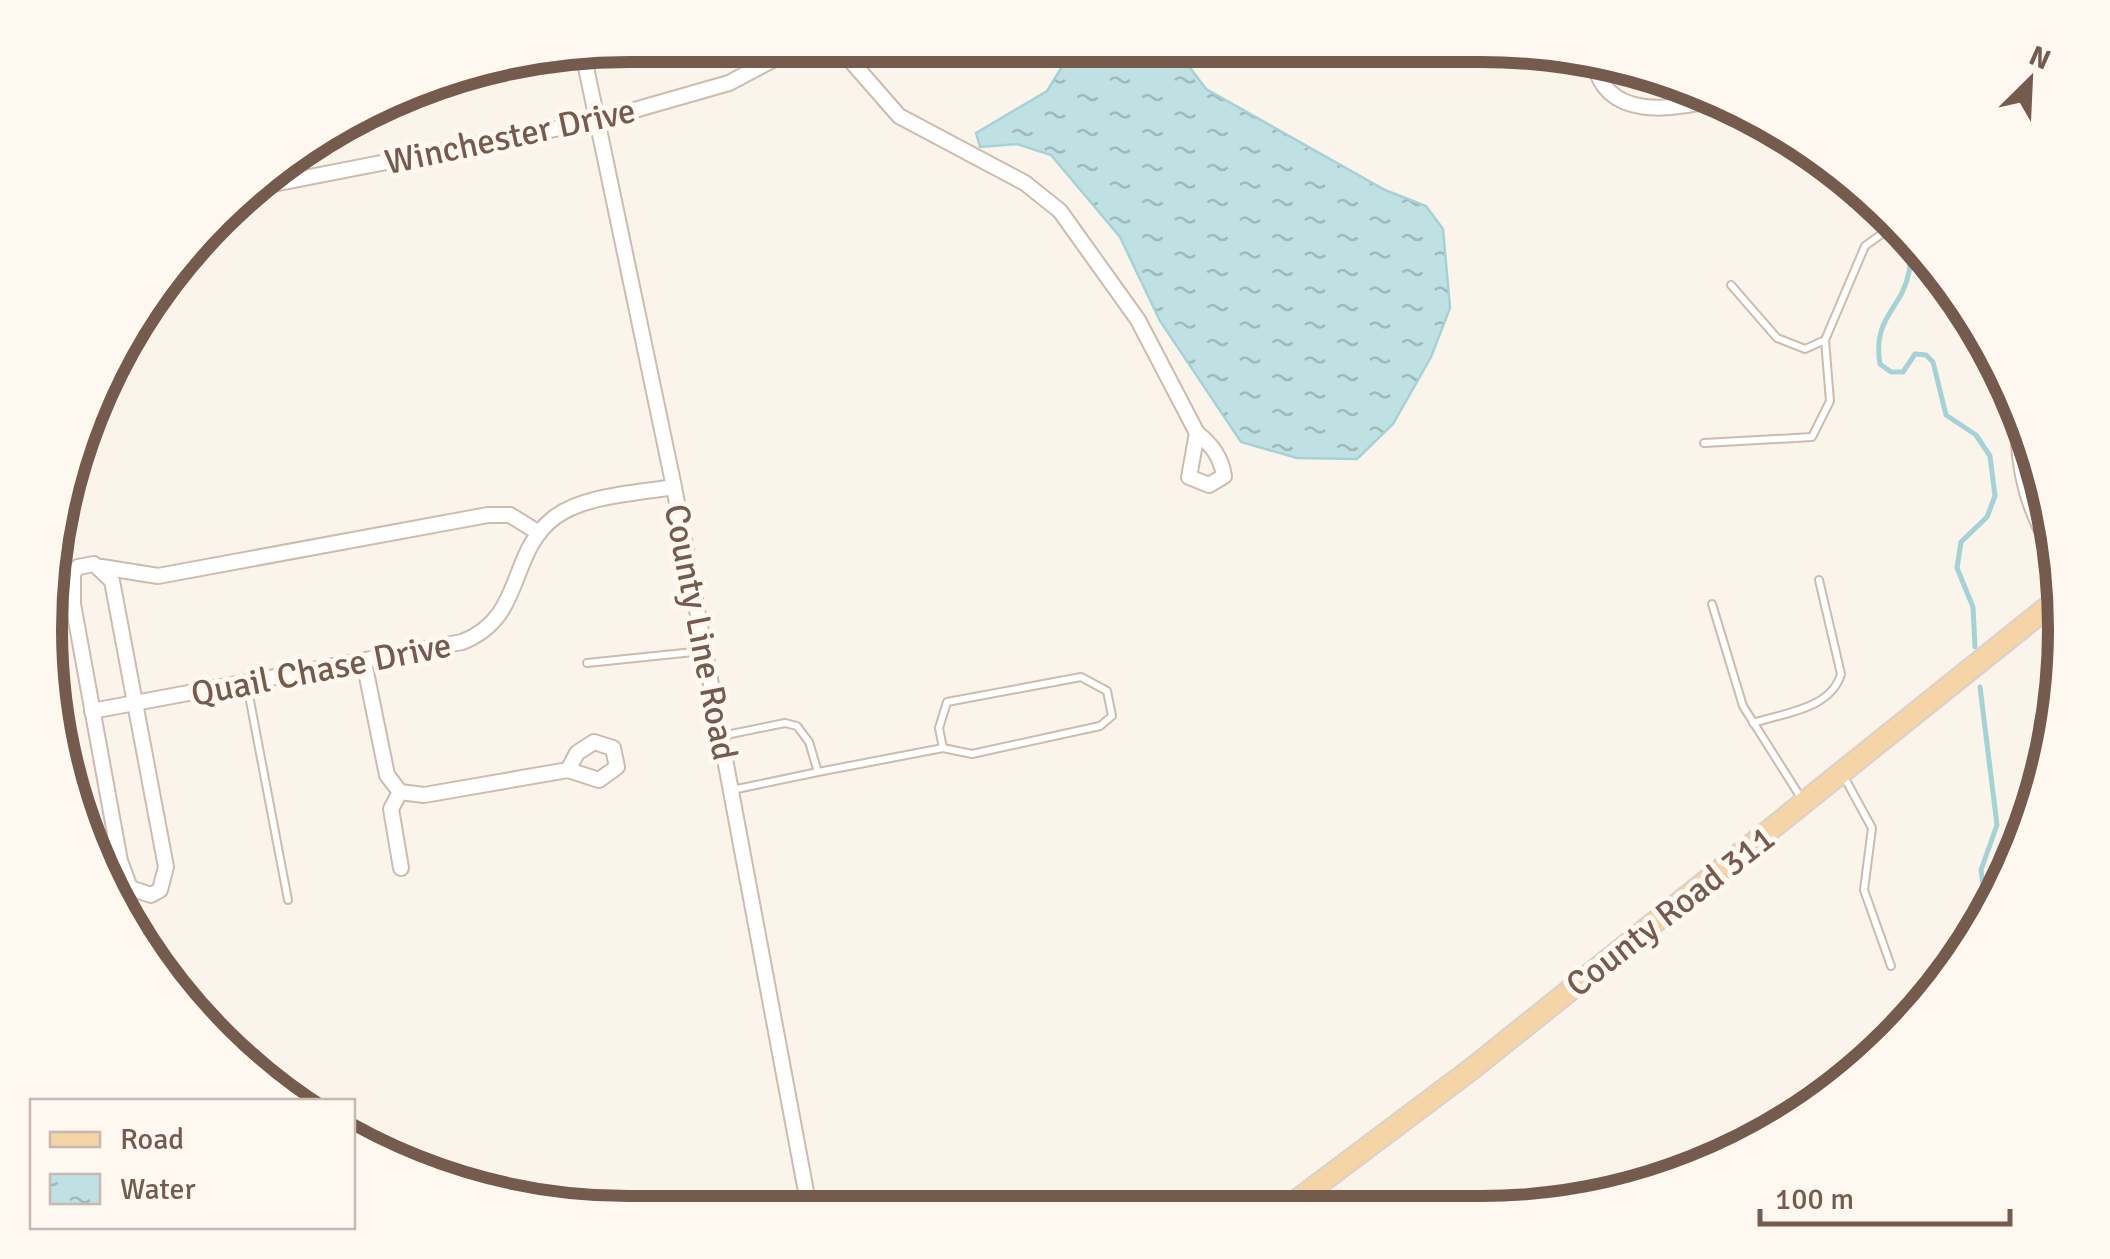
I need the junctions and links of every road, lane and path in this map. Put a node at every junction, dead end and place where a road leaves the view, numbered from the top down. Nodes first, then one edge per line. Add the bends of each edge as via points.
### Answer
1 (765, 62) edge
2 (848, 62) edge
3 (585, 65) edge
4 (1596, 74) edge
5 (1693, 105) edge
6 (596, 121) junction
7 (281, 183) edge
8 (1884, 232) edge
9 (1731, 285) dead end
10 (1825, 340) junction
11 (1197, 433) dead end
12 (2015, 441) edge
13 (1704, 443) dead end
14 (674, 487) junction
15 (539, 533) junction
16 (2040, 538) edge
17 (102, 567) junction
18 (66, 572) edge
19 (72, 573) junction
20 (1819, 580) dead end
21 (1712, 604) dead end
22 (2047, 608) edge
23 (704, 651) junction
24 (364, 662) junction
25 (586, 663) dead end
26 (247, 685) junction
27 (134, 704) junction
28 (2042, 709) edge
29 (92, 710) junction
30 (1753, 723) junction
31 (720, 736) junction
32 (2037, 740) edge
33 (943, 748) junction
34 (568, 770) dead end
35 (818, 772) junction
36 (1842, 774) junction
37 (731, 790) junction
38 (400, 792) junction
39 (1805, 804) junction
40 (401, 868) dead end
41 (288, 900) dead end
42 (1891, 966) dead end
43 (807, 1196) edge
44 (1303, 1196) edge

1 - 6 street, Winchester Drive via 707,90
2 - 11 street via 899,116 1025,183 1060,211 1138,320
3 - 6 street, County Line Road
4 - 5 street via 1618,98 1645,108
6 - 7 street, Winchester Drive
6 - 14 street, County Line Road
8 - 10 lane via 1866,246
9 - 10 lane via 1777,338 1806,349
10 - 13 lane via 1830,401 1812,436
12 - 16 lane via 2016,475
14 - 15 street via 578,506
14 - 23 street, County Line Road
15 - 17 street via 510,516 488,515 158,576
15 - 24 street, Quail Chase Drive via 502,615 478,636
17 - 19 street via 86,564
17 - 27 street via 112,581
18 - 19 lane
19 - 29 street
20 - 30 lane via 1842,674 1838,688 1824,700
21 - 30 lane
22 - 36 main road, County Road 311
23 - 25 lane
23 - 31 street, County Line Road
24 - 26 street, Quail Chase Drive
24 - 38 street via 387,775
26 - 27 street, Quail Chase Drive
26 - 41 lane
27 - 29 street, Quail Chase Drive
27 - 29 street via 166,867 160,890 151,895 130,888 124,877
28 - 32 lane
30 - 39 lane
31 - 35 lane via 798,726
31 - 37 street, County Line Road
33 - 33 lane via 939,728 947,702 1081,678 1108,691 1112,716 1078,734 972,754
33 - 35 lane
34 - 38 street via 424,795
35 - 37 lane
36 - 39 main road, County Road 311
36 - 42 lane via 1872,828 1864,890
37 - 43 street, County Line Road
38 - 40 street via 391,808
39 - 44 main road, County Road 311

